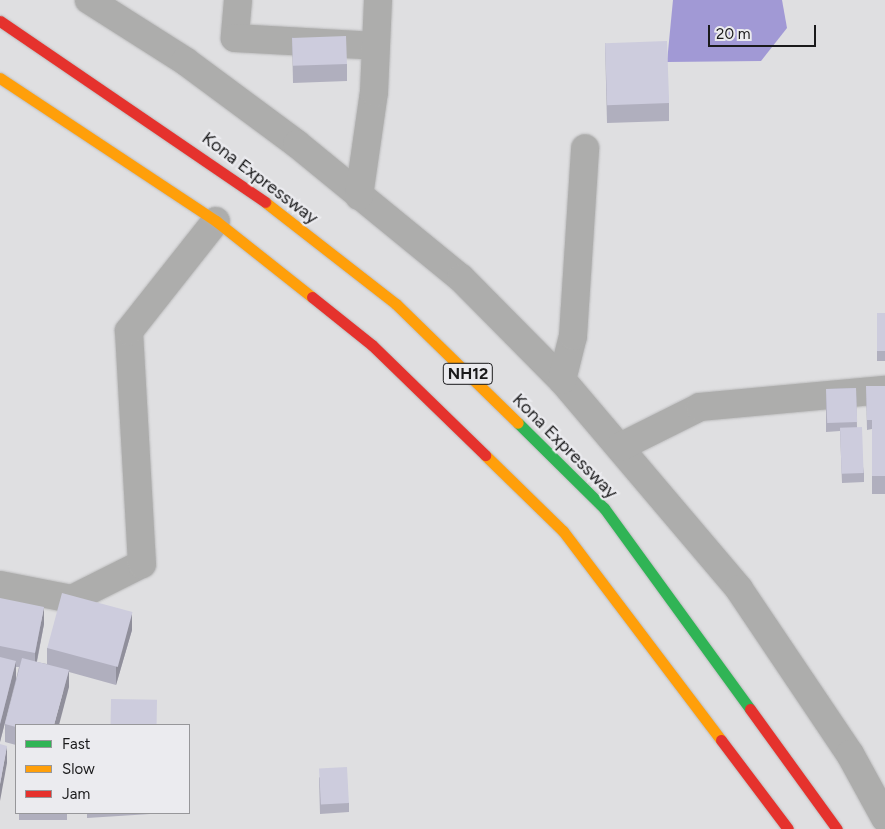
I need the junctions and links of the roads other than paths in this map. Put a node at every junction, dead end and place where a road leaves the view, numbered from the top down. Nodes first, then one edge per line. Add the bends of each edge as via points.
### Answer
1 (238, 0) edge
2 (378, 0) edge
3 (100, 3) edge
4 (0, 21) edge
5 (376, 46) junction
6 (0, 78) edge
7 (585, 148) dead end
8 (359, 196) junction
9 (216, 220) junction
10 (562, 380) junction
11 (885, 390) edge
12 (620, 447) junction
13 (0, 585) edge
14 (885, 818) edge
15 (788, 829) edge
16 (837, 829) edge

1 - 5 street via 235,38
2 - 5 street
3 - 8 street via 185,61
4 - 16 highway, Kona Expressway / NH12 via 230,175 396,304 604,508
5 - 8 street
6 - 9 highway, NH12
7 - 10 street via 573,336
8 - 10 street via 461,278
9 - 13 street via 129,331 142,564 72,599
9 - 15 highway, NH12 via 372,345 563,531
10 - 12 street
11 - 12 street via 700,406
12 - 14 street via 739,589 850,754

